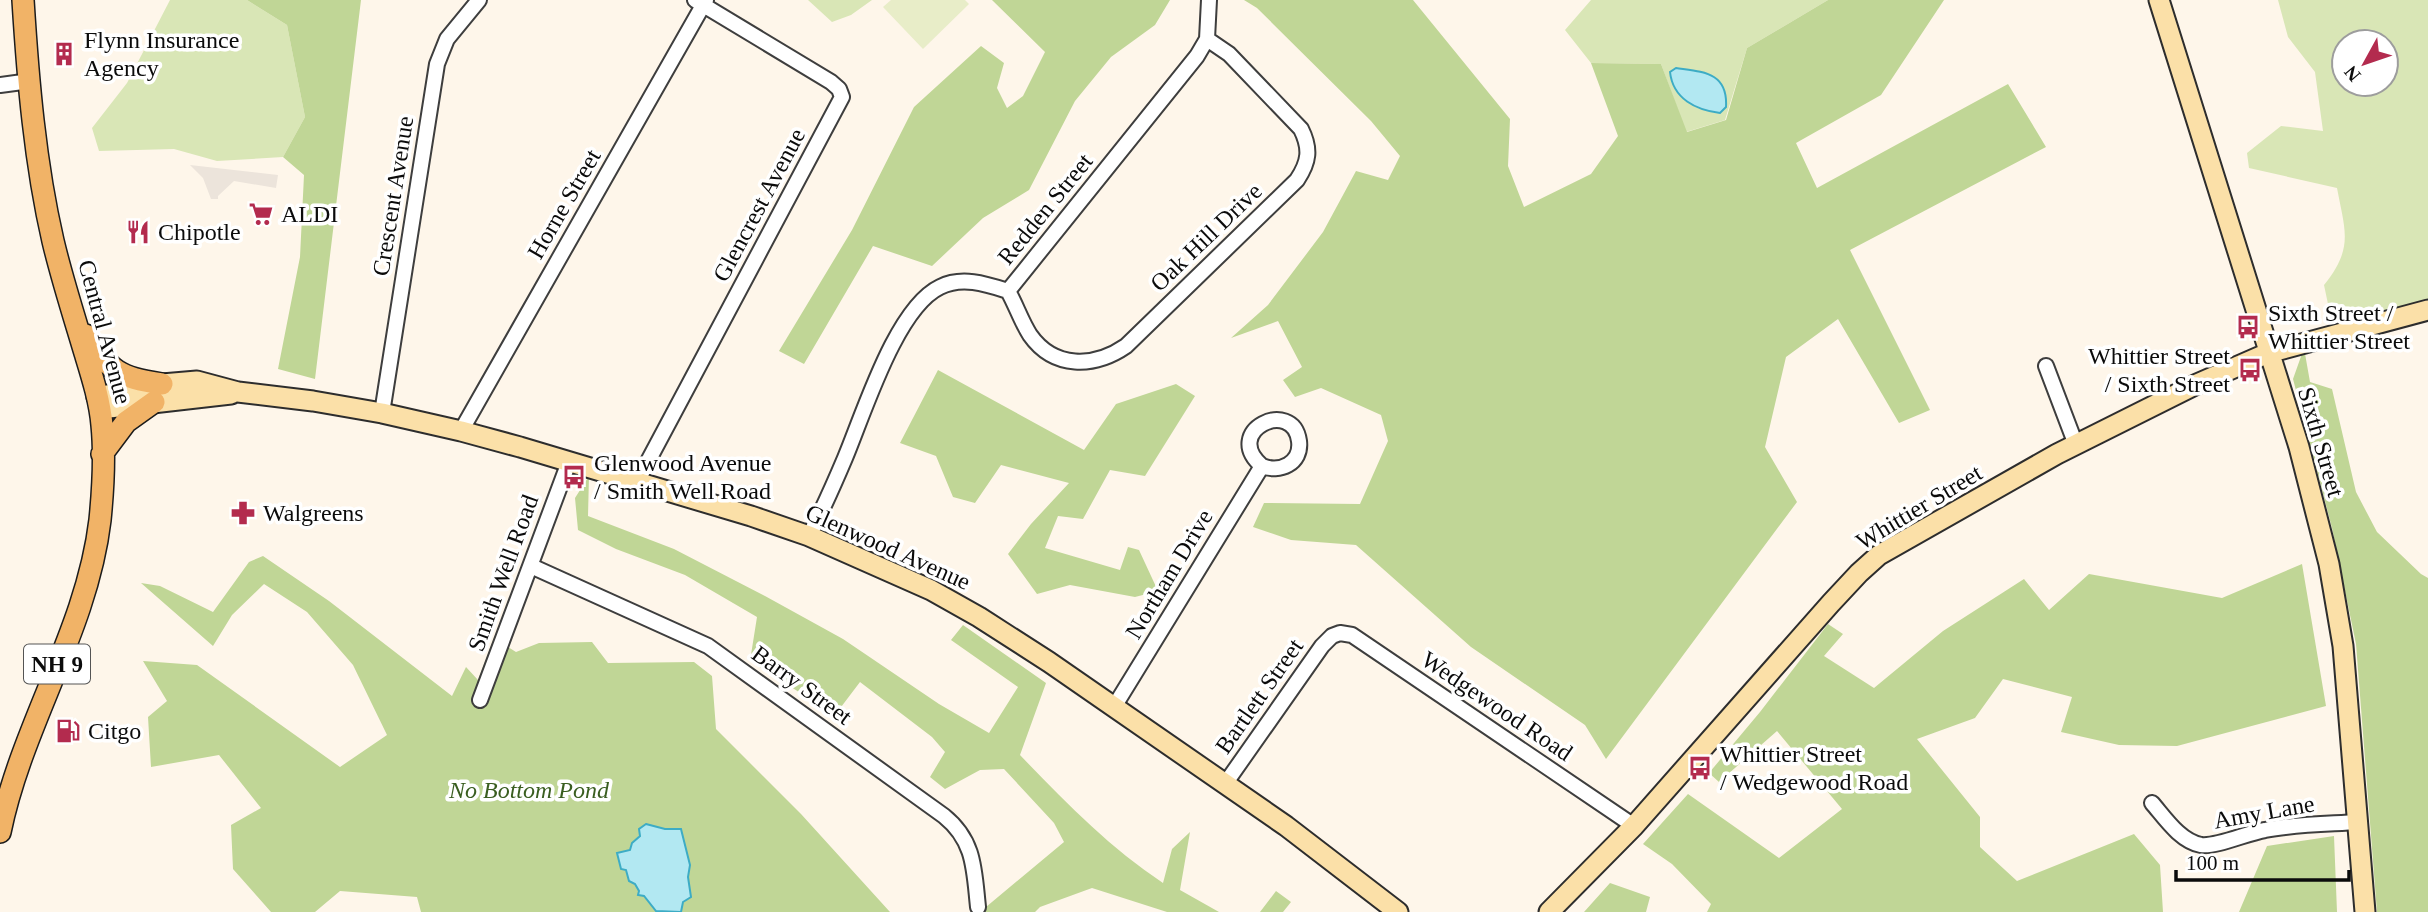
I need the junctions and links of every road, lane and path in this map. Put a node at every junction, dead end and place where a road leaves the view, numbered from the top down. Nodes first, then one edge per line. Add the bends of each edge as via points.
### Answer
1 (23, 0) edge
2 (479, 0) edge
3 (1209, 0) edge
4 (2159, 0) edge
5 (702, 2) edge
6 (1207, 39) junction
7 (30, 81) junction
8 (0, 85) edge
9 (1008, 290) junction
10 (2428, 310) edge
11 (75, 320) junction
12 (2268, 354) junction
13 (2046, 366) dead end
14 (158, 393) junction
15 (98, 403) junction
16 (382, 413) junction
17 (461, 430) junction
18 (2076, 444) junction
19 (102, 454) junction
20 (569, 462) junction
21 (1262, 466) dead end
22 (637, 482) junction
23 (809, 536) junction
24 (531, 566) junction
25 (1332, 636) joint
26 (480, 699) dead end
27 (1114, 707) junction
28 (1225, 784) junction
29 (2152, 803) dead end
30 (2358, 822) junction
31 (1634, 826) junction
32 (0, 832) edge
33 (978, 907) dead end
34 (1398, 912) edge
35 (1549, 912) edge
36 (2365, 912) edge

1 - 7 main road, Central Avenue / NH 9
2 - 16 street, Crescent Avenue via 447,39 437,64
3 - 6 street
4 - 12 street, Sixth Street
5 - 17 street, Horne Street
5 - 22 street, Glencrest Avenue via 831,82 842,97
6 - 9 street, Redden Street
6 - 9 street, Oak Hill Drive via 1229,54 1301,129 1309,155 1297,180 1115,354 1076,363 1050,355 1031,335
7 - 8 street
7 - 11 main road, Central Avenue / NH 9 via 48,216
9 - 23 street, Redden Street via 956,282 932,291 913,311 898,334
10 - 12 street, Whittier Street
11 - 14 main road via 115,371
11 - 15 main road, Central Avenue / NH 9
12 - 18 street, Whittier Street
12 - 30 street, Sixth Street via 2299,447 2329,564 2343,646
13 - 18 street
14 - 15 street, Glenwood Avenue
14 - 16 street, Glenwood Avenue via 212,397 238,392
14 - 19 main road via 126,422
15 - 19 main road, Central Avenue / NH 9
16 - 17 street, Glenwood Avenue
17 - 20 street, Glenwood Avenue
18 - 31 street, Whittier Street via 1879,555 1859,572
19 - 32 main road, Central Avenue / NH 9 via 99,522 89,577 16,768
20 - 22 street, Glenwood Avenue
20 - 24 street, Smith Well Road
21 - 27 street, Northam Drive
22 - 23 street, Glenwood Avenue
23 - 27 street, Glenwood Avenue via 956,603
24 - 26 street, Smith Well Road
24 - 33 street, Barry Street via 708,646 944,816 970,849
25 - 28 street, Bartlett Street
25 - 31 street, Wedgewood Road via 1352,635
27 - 28 street, Glenwood Avenue
28 - 34 street, Glenwood Avenue
29 - 30 street, Amy Lane via 2186,839 2200,845 2267,829
30 - 36 street, Sixth Street
31 - 35 street, Whittier Street

